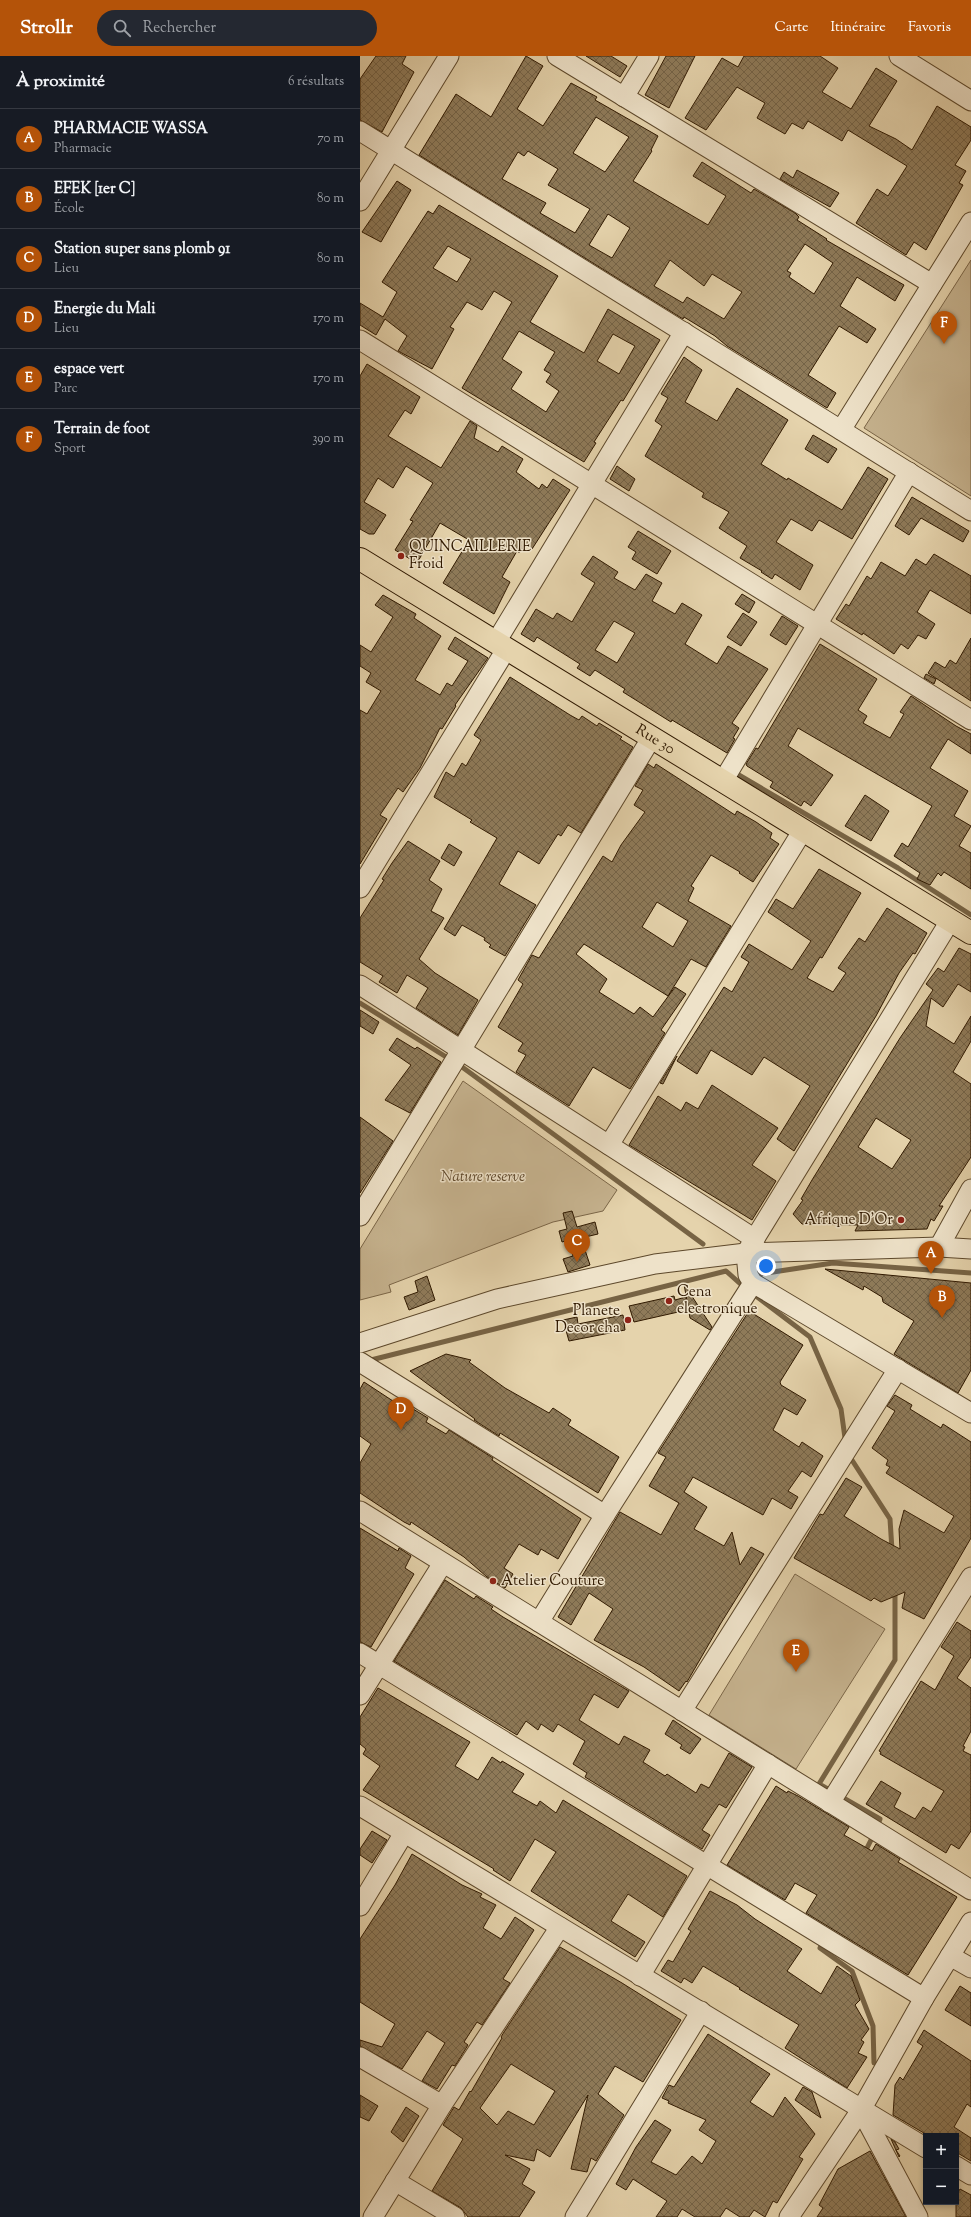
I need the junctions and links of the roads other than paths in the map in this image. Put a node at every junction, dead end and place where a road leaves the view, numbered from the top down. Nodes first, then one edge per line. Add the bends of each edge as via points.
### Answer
1 (449, 56) edge
2 (557, 56) edge
3 (649, 56) edge
4 (899, 56) edge
5 (624, 97) junction
6 (971, 101) edge
7 (360, 131) edge
8 (391, 150) junction
9 (360, 201) edge
10 (971, 222) edge
11 (932, 284) junction
12 (684, 332) junction
13 (360, 340) edge
14 (841, 430) junction
15 (909, 472) junction
16 (592, 484) junction
17 (971, 511) edge
18 (360, 559) edge
19 (817, 624) junction
20 (501, 645) junction
21 (971, 720) edge
22 (652, 737) junction
23 (723, 781) junction
24 (803, 830) junction
25 (360, 888) edge
26 (950, 921) junction
27 (971, 934) edge
28 (360, 985) edge
29 (457, 1056) junction
30 (609, 1145) junction
31 (971, 1189) edge
32 (360, 1216) edge
33 (751, 1246) junction
34 (939, 1247) junction
35 (971, 1249) edge
36 (753, 1283) junction
37 (360, 1343) edge
38 (360, 1362) edge
39 (898, 1369) junction
40 (969, 1406) edge
41 (360, 1511) edge
42 (604, 1515) junction
43 (443, 1562) junction
44 (971, 1577) edge
45 (539, 1622) junction
46 (360, 1653) edge
47 (379, 1664) junction
48 (360, 1695) edge
49 (682, 1711) junction
50 (768, 1764) junction
51 (830, 1803) junction
52 (360, 1806) edge
53 (404, 1833) junction
54 (707, 1865) junction
55 (971, 1890) edge
56 (360, 1906) edge
57 (971, 1922) edge
58 (560, 1927) junction
59 (950, 1956) junction
60 (971, 1968) edge
61 (640, 1976) junction
62 (924, 1998) junction
63 (701, 2011) junction
64 (360, 2057) edge
65 (442, 2105) junction
66 (861, 2110) junction
67 (923, 2146) edge
68 (959, 2168) edge
69 (971, 2175) edge
70 (395, 2181) junction
71 (374, 2217) edge
72 (455, 2217) edge
73 (575, 2217) edge
74 (789, 2217) edge
75 (918, 2217) edge

1 - 8 street
2 - 5 street
3 - 5 street
4 - 6 street
5 - 11 street
7 - 8 street
8 - 9 street
8 - 12 street
10 - 11 street
11 - 14 street
12 - 14 street
12 - 16 street
13 - 16 street
14 - 15 street
15 - 17 street
15 - 19 street
16 - 19 street
16 - 20 street
18 - 20 main road, Rue 30
19 - 21 street
19 - 23 street
20 - 22 main road, Rue 30
20 - 25 street
22 - 23 main road, Rue 30
22 - 29 street
23 - 24 main road, Rue 30
24 - 26 main road, Rue 30
24 - 30 street
26 - 27 main road, Rue 30
26 - 33 street
28 - 29 street
29 - 30 street
29 - 32 street
30 - 33 street
31 - 34 street
33 - 34 street
33 - 36 street via 748,1275
33 - 37 street via 497,1299
34 - 35 street
36 - 39 street
36 - 42 street
38 - 42 street
39 - 40 street
39 - 49 street
41 - 43 street
42 - 45 street
43 - 45 street
43 - 47 street
44 - 51 street
45 - 49 street
46 - 47 street
47 - 48 street
47 - 54 street
49 - 50 street
50 - 51 street
50 - 54 street
51 - 55 street
52 - 53 street
53 - 56 street
53 - 58 street
54 - 61 street
54 - 62 street
57 - 59 street
58 - 61 street
58 - 65 street
59 - 60 street
59 - 62 street
61 - 63 street
62 - 66 street
63 - 66 street
63 - 73 street
64 - 65 street
65 - 70 street
66 - 67 street
66 - 74 street
66 - 75 street
68 - 69 street
70 - 71 street
70 - 72 street

